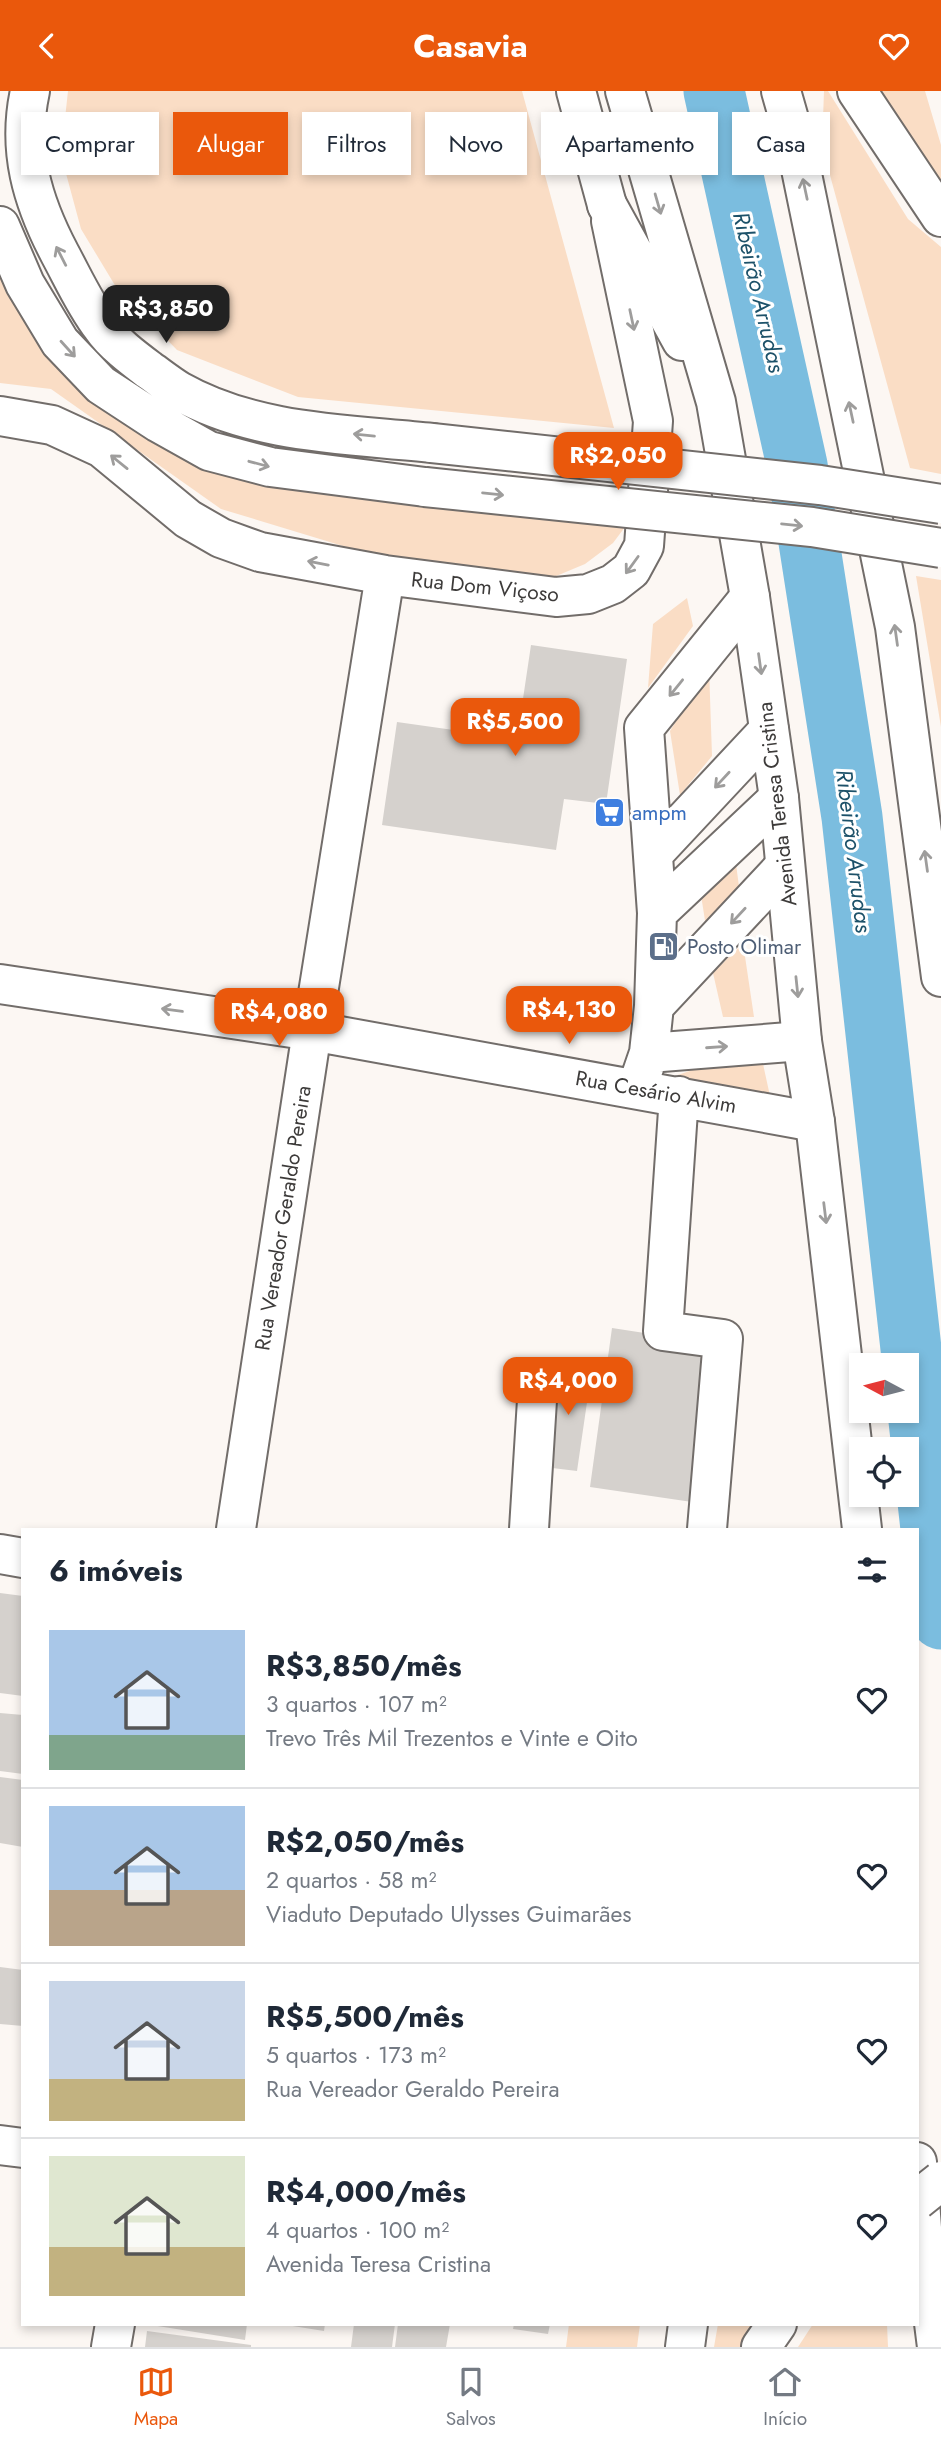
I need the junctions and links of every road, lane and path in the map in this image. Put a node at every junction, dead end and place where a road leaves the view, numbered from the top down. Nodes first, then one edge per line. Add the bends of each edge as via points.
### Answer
1 (30, 91) edge
2 (576, 91) edge
3 (625, 91) edge
4 (780, 91) edge
5 (856, 91) edge
6 (607, 205) junction
7 (941, 217) edge
8 (0, 226) edge
9 (716, 402) junction
10 (0, 416) edge
11 (941, 504) edge
12 (941, 548) edge
13 (385, 575) junction
14 (750, 597) junction
15 (769, 730) junction
16 (779, 798) junction
17 (654, 853) junction
18 (785, 866) junction
19 (657, 913) junction
20 (941, 977) edge
21 (0, 985) edge
22 (654, 1006) junction
23 (312, 1031) junction
24 (802, 1041) junction
25 (643, 1070) junction
26 (679, 1096) junction
27 (815, 1122) junction
28 (537, 1400) dead end
29 (236, 1528) edge
30 (529, 1528) edge
31 (707, 1528) edge
32 (862, 1528) edge
33 (0, 1555) edge
34 (21, 1558) edge
35 (0, 2145) edge
36 (21, 2148) edge
37 (941, 2181) edge
38 (919, 2188) edge
39 (919, 2198) edge
40 (115, 2326) edge
41 (688, 2326) edge
42 (776, 2326) edge
43 (111, 2347) edge
44 (685, 2347) edge
45 (761, 2347) edge
46 (937, 2347) edge

11 -> 1 main road, bridge via 820,485 282,427 231,414 179,391 103,329 45,225 28,172 24,118
2 - 6 main road
3 -> 9 main road, Avenida Teresa Cristina
20 -> 4 main road via 895,627 795,140
5 - 7 main road
6 - 9 main road
6 -> 13 main road, Rua Dom Viçoso via 653,421 644,546 631,571 587,594 556,597
8 -> 12 main road, bridge via 24,284 60,342 102,385 209,451 270,467 811,527
9 - 14 main road, Avenida Teresa Cristina
13 -> 10 main road, Rua Dom Viçoso via 260,552 221,538 188,519 102,448 52,425
13 - 23 main road, Rua Vereador Geraldo Pereira
14 -> 15 main road, Avenida Teresa Cristina
14 -> 17 main road via 644,728
15 - 16 main road, Avenida Teresa Cristina
15 -> 17 main road
16 - 18 main road, Avenida Teresa Cristina
16 - 19 main road
17 - 19 main road
18 -> 22 main road
18 -> 24 main road, Avenida Teresa Cristina
19 - 22 main road
23 -> 21 main road, Rua Cesário Alvim
22 - 25 main road
23 - 25 main road, Rua Cesário Alvim
23 - 29 main road, Rua Vereador Geraldo Pereira
25 -> 24 main road
24 - 27 main road, Avenida Teresa Cristina
25 - 26 main road, Rua Cesário Alvim
26 - 27 main road, Rua Cesário Alvim
26 - 31 main road via 663,1331 723,1339
27 -> 32 main road, Avenida Teresa Cristina
28 - 30 main road
33 - 34 main road
35 - 36 main road
37 - 39 main road, bridge
38 - 46 main road
40 - 43 main road
41 - 44 main road
42 - 45 main road

